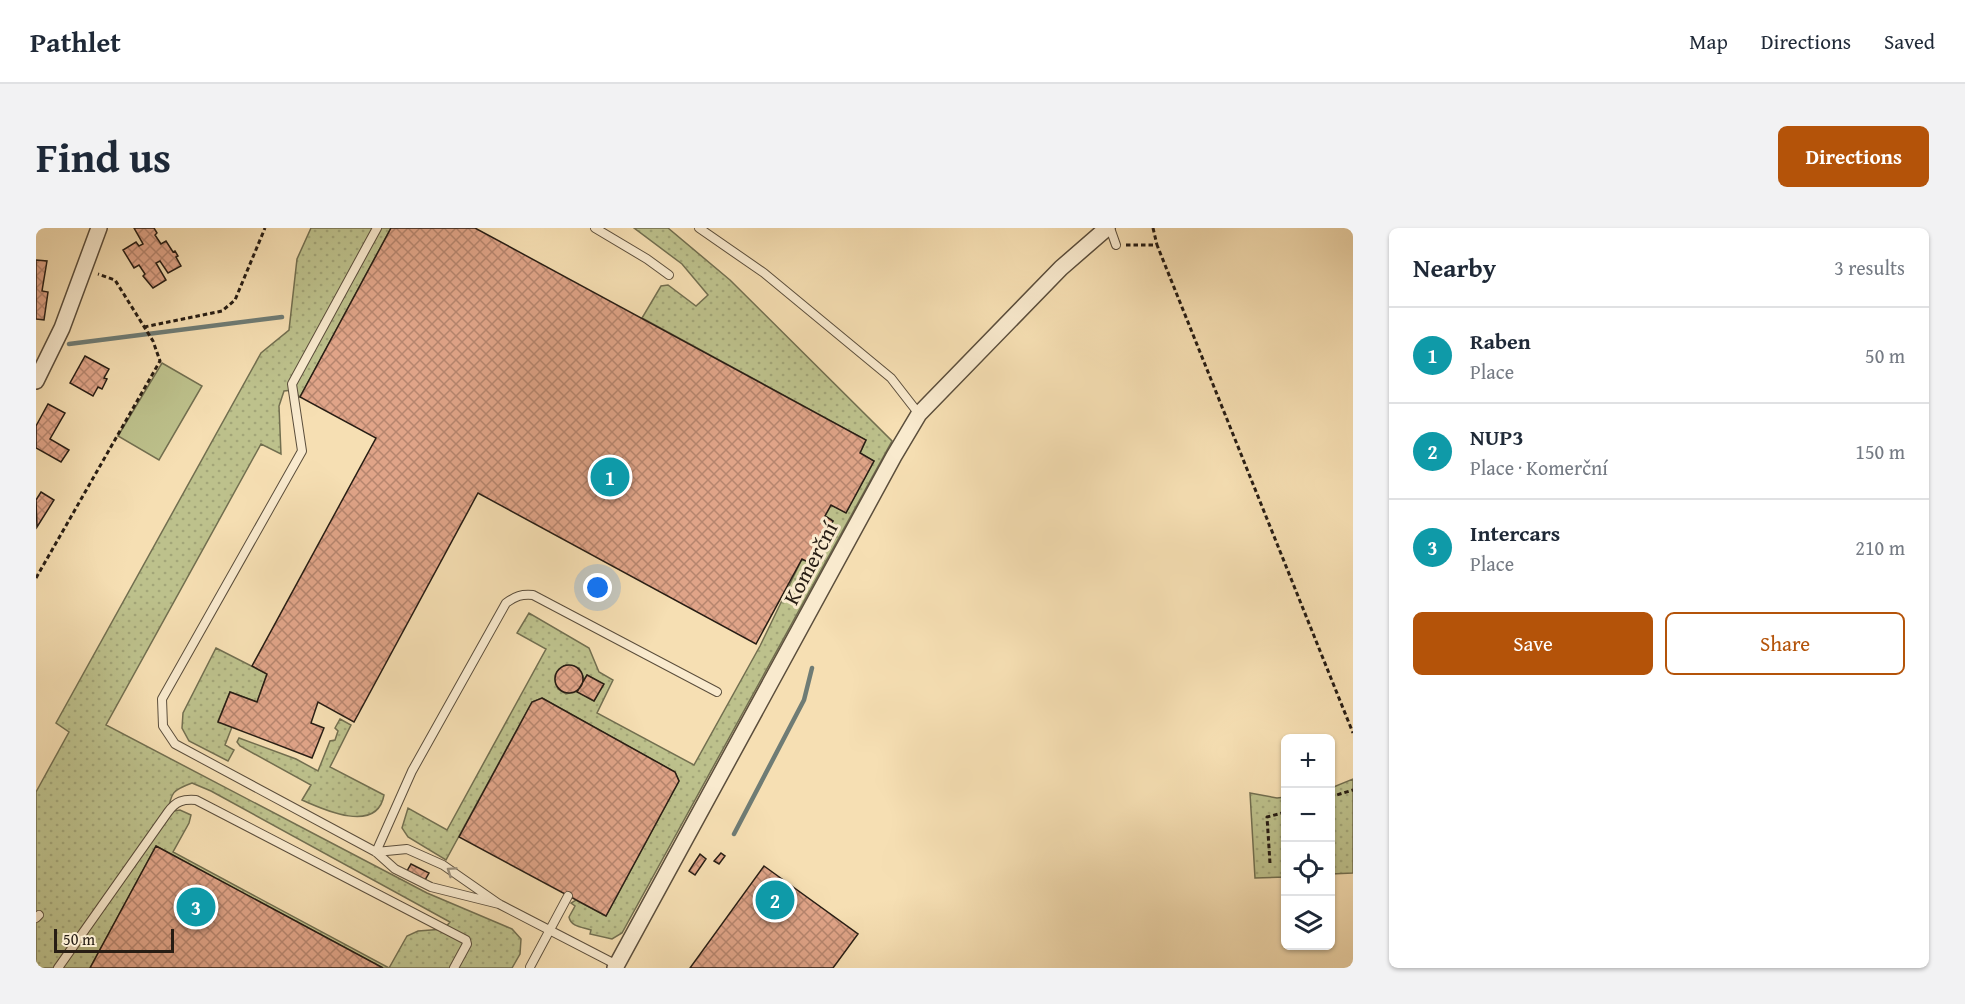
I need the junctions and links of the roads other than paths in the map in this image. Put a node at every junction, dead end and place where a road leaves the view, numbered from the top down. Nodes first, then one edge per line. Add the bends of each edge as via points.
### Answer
1 (99, 228) edge
2 (377, 228) edge
3 (595, 228) edge
4 (699, 228) edge
5 (1108, 228) edge
6 (1116, 245) road end
7 (669, 275) dead end
8 (36, 381) edge
9 (919, 414) junction
10 (717, 692) dead end
11 (376, 852) junction
12 (568, 896) dead end
13 (499, 904) junction
14 (550, 931) junction
15 (616, 966) edge
16 (530, 967) edge
17 (58, 968) edge
18 (454, 968) edge

1 - 8 street via 62,328
2 - 11 lane via 292,384 303,451 162,699 163,726 175,744
3 - 7 lane
4 - 9 lane via 764,273 891,378
5 - 6 lane
5 - 9 street, Komerční via 1061,268
9 - 15 street, Komerční
10 - 11 lane via 534,595 516,596 506,603 412,771
11 - 13 lane via 395,869 431,887
13 -> 11 lane via 443,865 407,849
12 - 14 lane
13 - 14 lane
14 - 15 lane
14 - 16 lane
17 - 18 lane via 172,807 183,799 196,800 466,940

